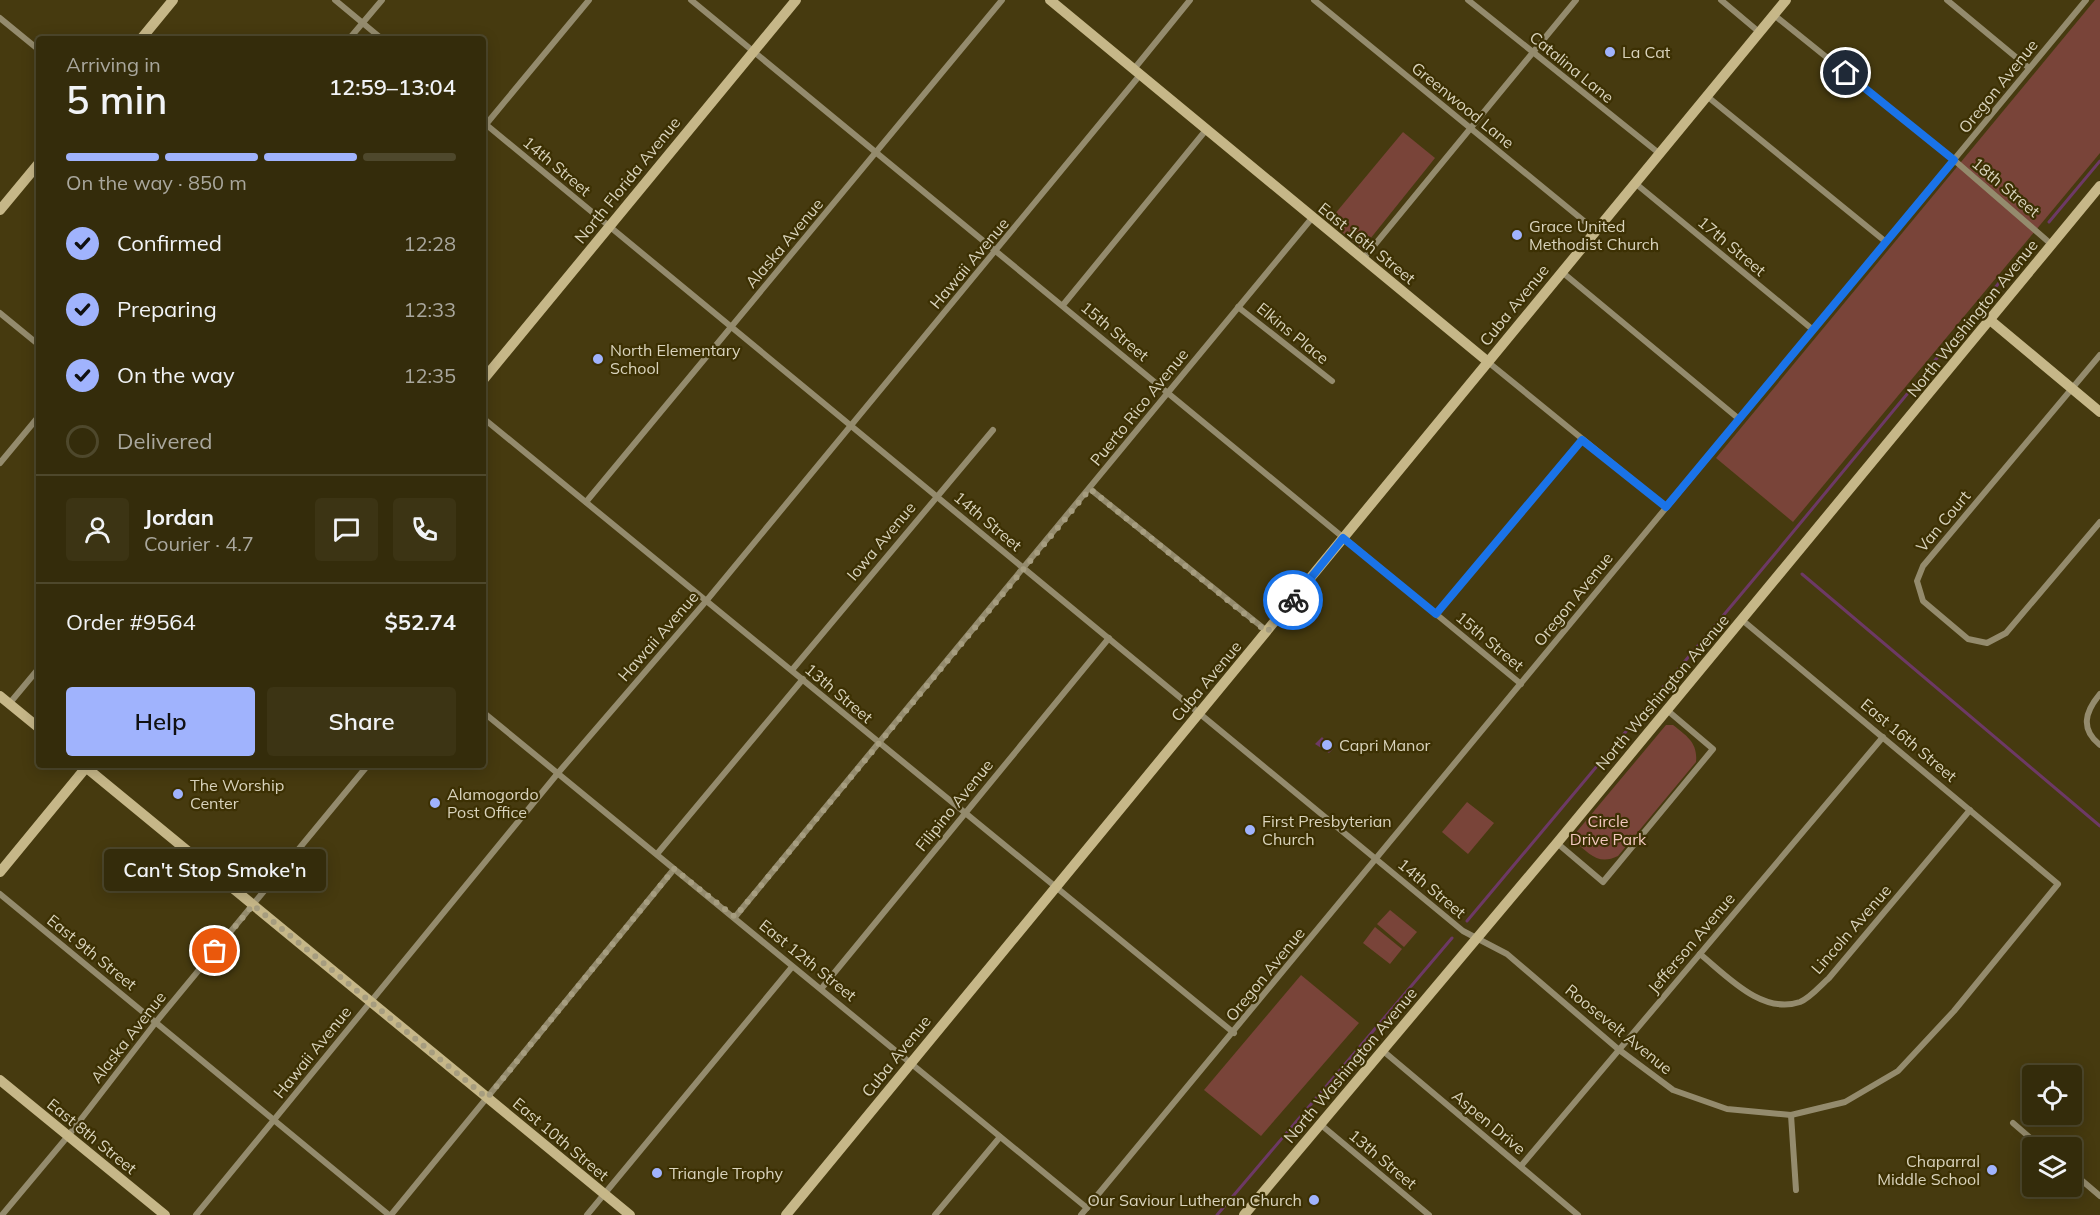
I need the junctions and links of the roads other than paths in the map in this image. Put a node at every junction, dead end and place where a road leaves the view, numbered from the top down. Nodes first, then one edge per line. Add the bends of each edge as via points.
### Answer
1 (173, 0) edge
2 (335, 0) edge
3 (381, 0) edge
4 (589, 0) edge
5 (691, 0) edge
6 (796, 0) edge
7 (1002, 0) edge
8 (1050, 0) edge
9 (1190, 0) edge
10 (1314, 0) edge
11 (1468, 0) edge
12 (1576, 0) edge
13 (1721, 0) edge
14 (1786, 0) edge
15 (1947, 0) edge
16 (2086, 0) edge
17 (1774, 15) junction
18 (0, 18) edge
19 (362, 23) junction
20 (1759, 32) junction
21 (143, 36) edge
22 (351, 36) edge
23 (378, 36) edge
24 (36, 48) edge
25 (753, 51) junction
26 (1532, 53) junction
27 (2029, 68) junction
28 (1137, 72) junction
29 (1708, 97) junction
30 (486, 123) edge
31 (486, 127) edge
32 (1206, 130) junction
33 (1471, 130) junction
34 (877, 153) junction
35 (1659, 154) junction
36 (1954, 160) junction
37 (36, 167) edge
38 (1635, 183) junction
39 (2100, 186) edge
40 (0, 210) edge
41 (1312, 218) junction
42 (608, 226) junction
43 (1595, 230) junction
44 (1886, 242) junction
45 (2051, 244) junction
46 (996, 252) junction
47 (1363, 259) junction
48 (1561, 271) junction
49 (1063, 305) junction
50 (1238, 307) junction
51 (0, 313) edge
52 (1990, 320) junction
53 (732, 328) junction
54 (1812, 329) junction
55 (36, 343) edge
56 (2100, 355) edge
57 (1487, 362) junction
58 (486, 376) edge
59 (1332, 381) dead end
60 (2072, 388) junction
61 (1167, 393) junction
62 (2100, 412) edge
63 (1739, 419) junction
64 (36, 420) edge
65 (486, 420) edge
66 (851, 426) junction
67 (993, 430) dead end
68 (1582, 440) junction
69 (0, 463) edge
70 (1090, 489) junction
71 (936, 496) junction
72 (586, 502) junction
73 (1666, 507) junction
74 (2100, 522) edge
75 (1343, 538) junction
76 (1023, 568) junction
77 (706, 600) junction
78 (1436, 614) junction
79 (1741, 619) junction
80 (1267, 632) junction
81 (1109, 638) junction
82 (792, 670) junction
83 (36, 671) edge
84 (803, 679) junction
85 (1521, 684) junction
86 (2100, 694) edge
87 (4, 700) edge
88 (1667, 710) junction
89 (486, 714) edge
90 (1199, 714) junction
91 (36, 727) edge
92 (1883, 737) junction
93 (879, 744) junction
94 (2100, 745) edge
95 (84, 768) edge
96 (88, 768) edge
97 (366, 768) edge
98 (558, 773) junction
99 (1970, 810) junction
100 (964, 814) junction
101 (1557, 843) junction
102 (657, 854) junction
103 (1376, 859) junction
104 (674, 869) junction
105 (0, 872) edge
106 (2058, 884) joint
107 (1056, 888) junction
108 (0, 894) edge
109 (253, 905) junction
110 (735, 917) junction
111 (1477, 939) junction
112 (1700, 954) junction
113 (792, 967) junction
114 (821, 989) junction
115 (370, 1001) junction
116 (156, 1022) junction
117 (1234, 1033) junction
118 (1618, 1049) junction
119 (1382, 1050) junction
120 (910, 1063) junction
121 (0, 1080) edge
122 (487, 1098) junction
123 (1791, 1115) junction
124 (275, 1121) junction
125 (2013, 1123) dead end
126 (1320, 1124) junction
127 (68, 1136) junction
128 (1000, 1137) junction
129 (2029, 1137) edge
130 (1521, 1166) junction
131 (2082, 1181) edge
132 (1796, 1190) dead end
133 (604, 1194) junction
134 (2100, 1196) edge
135 (1420, 1207) junction
136 (1088, 1208) junction
137 (2, 1215) edge
138 (165, 1215) edge
139 (196, 1215) edge
140 (390, 1215) edge
141 (587, 1215) edge
142 (630, 1215) edge
143 (786, 1215) edge
144 (935, 1215) edge
145 (1081, 1215) edge
146 (1244, 1215) edge
147 (1413, 1215) edge
148 (1429, 1215) edge
149 (1578, 1215) edge

1 - 21 main road
2 - 19 street
3 - 19 street
4 - 30 street
5 - 25 street, 15th Street
6 - 25 main road, North Florida Avenue
7 - 34 street, Alaska Avenue
8 - 28 main road, East 16th Street
9 - 28 street, Hawaii Avenue
10 - 33 street, Greenwood Lane
11 - 26 street, Catalina Lane
12 - 26 street
13 - 20 street
14 - 17 main road, Cuba Avenue
15 - 27 street
16 - 27 street, Oregon Avenue
17 - 20 main road, Cuba Avenue
17 - 36 street, 18th Street
18 - 24 street
19 - 22 street
19 - 23 street
20 - 29 main road, Cuba Avenue
25 - 34 street, 15th Street
25 - 42 main road, North Florida Avenue
26 - 33 street
26 - 35 street, Catalina Lane
27 - 36 street, Oregon Avenue
28 - 32 main road, East 16th Street
28 - 46 street, Hawaii Avenue
29 - 35 main road, Cuba Avenue
29 - 44 street
31 - 42 street, 14th Street
32 - 41 main road, East 16th Street
32 - 49 street
33 - 43 street, Greenwood Lane
33 - 47 street
34 - 46 street, 15th Street
34 - 53 street, Alaska Avenue
35 - 38 main road, Cuba Avenue
36 - 44 street, Oregon Avenue
36 - 45 street, 18th Street
37 - 40 main road
38 - 43 main road, Cuba Avenue
38 - 54 street, 17th Street
39 - 45 main road, North Washington Avenue
41 - 47 main road, East 16th Street
41 - 50 street, Puerto Rico Avenue
42 - 53 street, 14th Street
42 - 58 main road, North Florida Avenue
43 - 48 main road, Cuba Avenue
44 - 54 street, Oregon Avenue
45 - 52 main road, North Washington Avenue
46 - 49 street, 15th Street
46 - 66 street, Hawaii Avenue
47 - 57 main road, East 16th Street
48 - 57 main road, Cuba Avenue
48 - 63 street
49 - 61 street, 15th Street
50 - 59 street, Elkins Place
50 - 61 street, Puerto Rico Avenue
51 - 55 street
52 - 60 main road
52 - 79 main road, North Washington Avenue
53 - 66 street, 14th Street
53 - 72 street, Alaska Avenue
54 - 63 street, Oregon Avenue
56 - 60 street, Van Court
57 - 68 street, East 16th Street
57 - 75 main road, Cuba Avenue
60 - 62 main road
60 - 74 street, Van Court via 1923,566 1917,581 1923,601 1968,639 1987,643 2006,633
61 - 70 street, Puerto Rico Avenue
61 - 75 street, 15th Street
63 - 73 street, Oregon Avenue
64 - 69 street
65 - 72 street, 13th Street
66 - 71 street, 14th Street
66 - 77 street, Hawaii Avenue
67 - 71 street, Iowa Avenue
68 - 73 street, East 16th Street
68 - 78 street
70 - 76 street, Puerto Rico Avenue
70 - 80 street
71 - 76 street, 14th Street
71 - 82 street, Iowa Avenue
72 - 77 street, 13th Street
73 - 85 street, Oregon Avenue
75 - 78 street, 15th Street
75 - 80 main road, Cuba Avenue
76 - 81 street, 14th Street
76 - 93 street, Puerto Rico Avenue
77 - 82 street, 13th Street
77 - 98 street, Hawaii Avenue
78 - 85 street, 15th Street
79 - 88 main road, North Washington Avenue
79 - 92 street, East 16th Street
80 - 90 main road, Cuba Avenue
81 - 90 street, 14th Street
81 - 100 street, Filipino Avenue
82 - 84 street, 13th Street
83 - 87 street
84 - 93 street, 13th Street
84 - 102 street
85 - 103 street, Oregon Avenue
86 - 94 street via 2085,721 2090,737
87 - 91 main road
88 - 101 main road, North Washington Avenue
88 - 101 street via 1713,749 1604,882
89 - 98 street, East 12th Street
90 - 103 street, 14th Street
90 - 107 main road, Cuba Avenue
92 - 99 street, East 16th Street
92 - 112 street, Jefferson Avenue
93 - 100 street, 13th Street
93 - 110 street, Puerto Rico Avenue
95 - 105 main road
96 - 109 main road, East 10th Street
97 - 109 street, Alaska Avenue
98 - 102 street, East 12th Street
98 - 115 street, Hawaii Avenue
99 - 106 street, East 16th Street
99 - 112 street, Lincoln Avenue via 1829,978 1801,1002 1771,1004 1744,989
100 - 107 street, 13th Street
100 - 114 street, Filipino Avenue
101 - 111 main road, North Washington Avenue
102 - 104 street, East 12th Street
103 - 111 street, 14th Street
103 - 117 street, Oregon Avenue
104 - 110 street, East 12th Street
104 - 122 street
106 - 123 street, Roosevelt Avenue via 1954,1011 1898,1071 1845,1102
107 - 117 street, 13th Street
107 - 120 main road, Cuba Avenue
108 - 116 street, East 9th Street
109 - 115 main road, East 10th Street
109 - 116 street, Alaska Avenue
110 - 113 street, East 12th Street
111 - 118 street, Roosevelt Avenue via 1507,954
111 - 119 main road, North Washington Avenue
112 - 118 street, Jefferson Avenue
113 - 114 street, East 12th Street
113 - 133 street
114 - 120 street, East 12th Street
115 - 122 main road, East 10th Street
115 - 124 street, Hawaii Avenue
116 - 124 street, East 9th Street
116 - 127 street, Alaska Avenue
117 - 136 street, Oregon Avenue
118 - 123 street, Roosevelt Avenue via 1673,1090 1727,1110
118 - 130 street, Jefferson Avenue
119 - 126 main road, North Washington Avenue
119 - 130 street, Aspen Drive
120 - 128 street, East 12th Street
120 - 143 main road, Cuba Avenue
121 - 127 main road, East 8th Street
122 - 133 main road, East 10th Street
122 - 140 street
123 - 132 street
124 - 139 street, Hawaii Avenue
124 - 140 street, East 9th Street
125 - 129 street
126 - 135 street, 13th Street
126 - 146 main road, North Washington Avenue
127 - 137 street, Alaska Avenue
127 - 138 main road, East 8th Street
128 - 136 street, East 12th Street
128 - 144 street
130 - 149 street, Aspen Drive
131 - 134 street
133 - 141 street
133 - 142 main road, East 10th Street
135 - 147 street
135 - 148 street, 13th Street
136 - 145 street, Oregon Avenue

